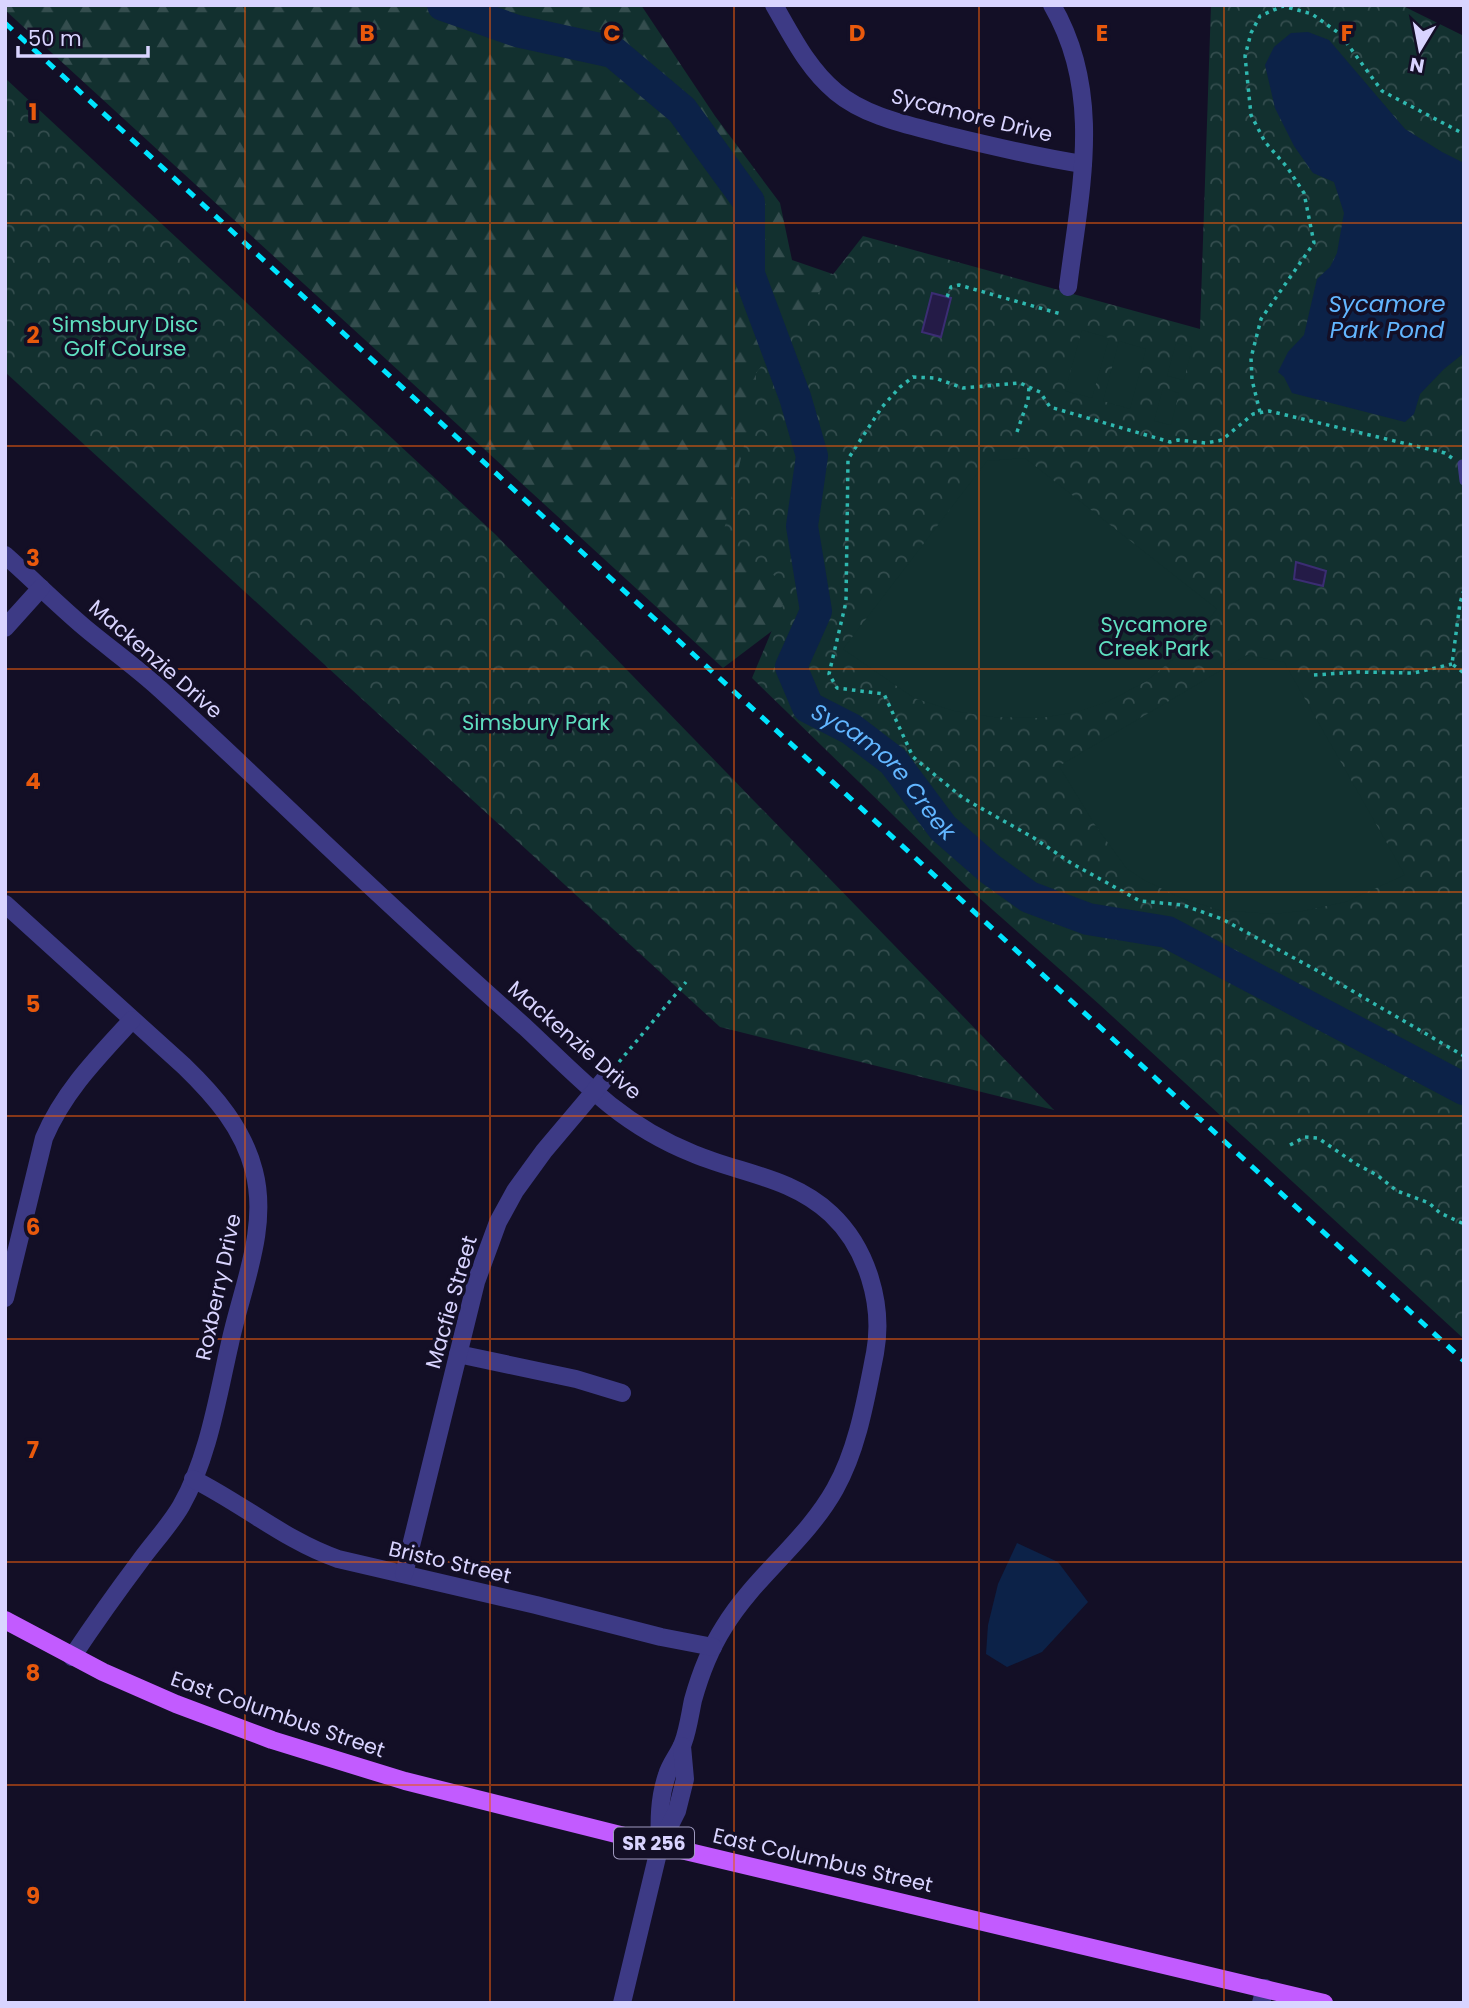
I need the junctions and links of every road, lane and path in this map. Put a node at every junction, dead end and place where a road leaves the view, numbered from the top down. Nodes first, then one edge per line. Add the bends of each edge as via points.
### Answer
1 (774, 5) edge
2 (1052, 5) edge
3 (1464, 134) edge
4 (1083, 164) junction
5 (1068, 286) dead end
6 (947, 297) dead end
7 (1061, 314) dead end
8 (1029, 387) junction
9 (1260, 412) junction
10 (1017, 432) dead end
11 (1463, 464) edge
12 (1464, 481) edge
13 (5, 555) edge
14 (41, 588) junction
15 (1463, 594) edge
16 (5, 628) edge
17 (1452, 664) junction
18 (1464, 673) edge
19 (1314, 675) dead end
20 (5, 904) edge
21 (686, 982) dead end
22 (132, 1020) junction
23 (1464, 1056) edge
24 (609, 1074) joint
25 (594, 1091) junction
26 (1290, 1145) dead end
27 (1464, 1224) edge
28 (5, 1298) edge
29 (458, 1354) junction
30 (622, 1393) dead end
31 (193, 1479) junction
32 (404, 1574) junction
33 (5, 1620) edge
34 (713, 1647) junction
35 (72, 1657) junction
36 (660, 1845) junction
37 (1263, 1996) edge
38 (622, 2003) edge
39 (1324, 2003) edge

1 - 4 street, Sycamore Drive via 819,75 859,107 907,125
2 - 4 street via 1083,90
3 - 9 path via 1382,91 1340,34 1312,14 1283,6 1260,16 1245,56 1251,115 1265,142 1304,192 1314,243 1261,319 1251,358
4 - 5 street
6 - 7 path via 951,287 959,285
8 - 9 path via 1040,392 1049,407 1170,442 1222,440
8 - 10 path
8 - 23 path via 1020,383 963,388 935,378 913,377 882,407 848,459 846,602 830,674 837,688 884,694 913,757 963,797 1070,863 1140,901 1183,905 1222,919
9 - 11 path via 1445,453
11 - 12 lane
13 - 14 street, Mackenzie Drive
14 - 16 street
14 - 25 street, Mackenzie Drive via 159,688
15 - 17 path
17 - 18 path
17 - 19 path via 1414,673
20 - 22 street, Roxberry Drive
21 - 24 path
22 - 28 street via 82,1075 50,1123
22 - 31 street, Roxberry Drive via 219,1102 246,1146 259,1195 243,1293
24 - 25 street, Macfie Street
25 - 29 street, Macfie Street via 509,1201 484,1259
25 - 34 street, Mackenzie Drive via 657,1136 816,1201 857,1248 876,1303 876,1347 846,1466 822,1510 739,1605
26 - 27 path via 1305,1137 1318,1138 1397,1191
29 - 30 street
29 - 32 street, Macfie Street
31 - 32 street, Bristo Street via 317,1552
31 - 35 street, Roxberry Drive via 179,1509
32 - 34 street, Bristo Street
33 - 35 main road, East Columbus Street / SR 256
34 - 36 street, Mackenzie Drive via 682,1746 667,1773 659,1806
35 - 36 main road, East Columbus Street / SR 256 via 186,1708 329,1758
36 - 37 main road, East Columbus Street / SR 256
36 - 38 street, Mackenzie Drive
37 - 39 main road, East Columbus Street / SR 256

